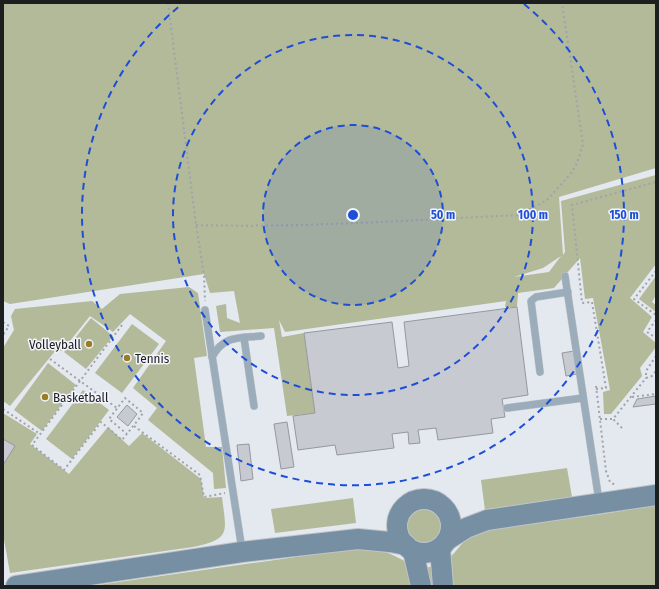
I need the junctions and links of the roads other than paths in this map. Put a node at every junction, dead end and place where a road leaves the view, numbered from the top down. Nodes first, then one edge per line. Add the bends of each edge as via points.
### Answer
1 (566, 276) dead end
2 (568, 292) junction
3 (205, 310) road end
4 (261, 336) dead end
5 (244, 338) junction
6 (212, 357) junction
7 (540, 372) dead end
8 (584, 398) junction
9 (254, 406) dead end
10 (507, 408) dead end
11 (656, 495) edge
12 (599, 504) junction
13 (443, 507) junction
14 (401, 513) junction
15 (487, 520) junction
16 (358, 539) junction
17 (444, 544) junction
18 (409, 548) junction
19 (242, 552) junction
20 (16, 586) edge
21 (421, 586) edge
22 (443, 586) edge

1 - 2 lane
2 - 7 lane via 536,297 531,302
2 - 8 lane
3 - 6 lane
4 - 5 lane
5 - 6 lane via 225,341
5 - 9 lane
6 - 19 lane
8 - 10 lane
8 - 12 lane
11 - 12 street
12 - 15 street
13 - 14 street via 426,499 416,500 407,505
13 - 15 street
13 - 17 street via 451,523
14 - 16 street
14 - 18 street via 398,530 400,538
15 - 17 street via 466,528
16 - 18 street via 390,542
16 - 19 street
17 - 18 street via 427,553
17 - 22 street
18 - 21 street
19 - 20 street

